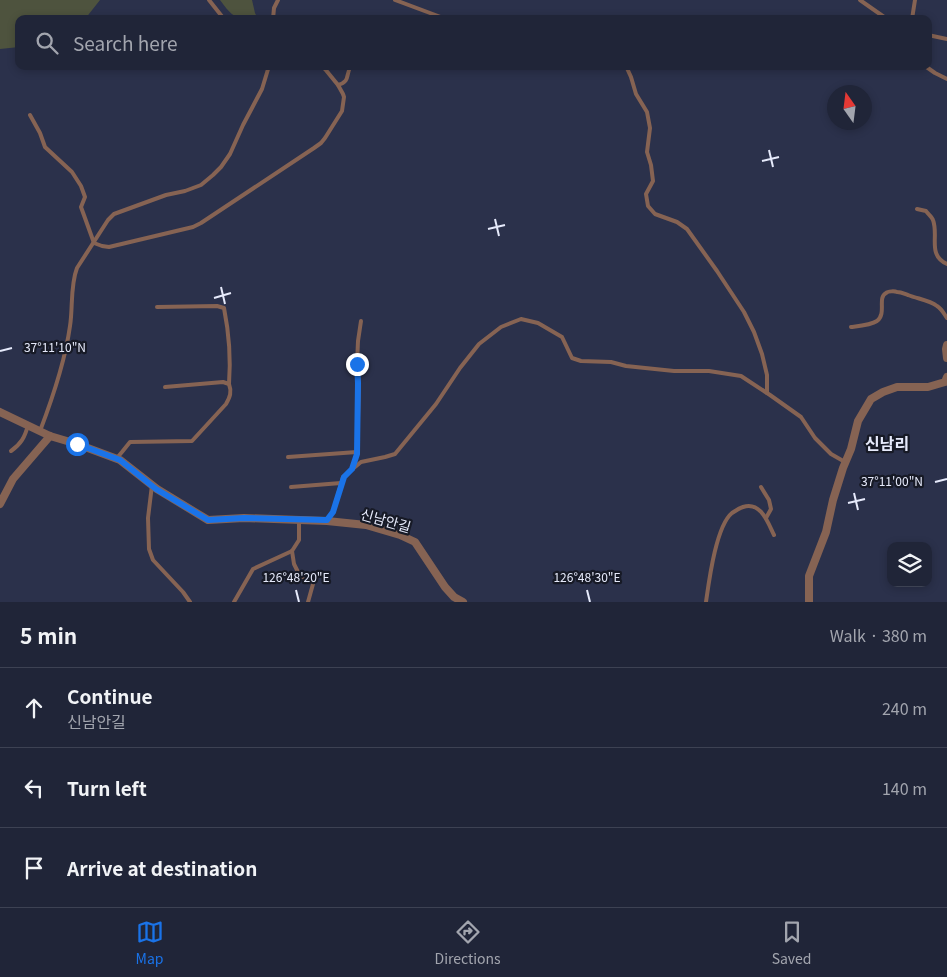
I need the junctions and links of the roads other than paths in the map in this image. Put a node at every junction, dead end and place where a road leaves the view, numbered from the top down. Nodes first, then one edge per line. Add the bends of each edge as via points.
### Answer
1 (208, 0) edge
2 (278, 0) edge
3 (395, 0) edge
4 (860, 0) edge
5 (914, 0) edge
6 (430, 13) joint
7 (221, 15) edge
8 (273, 15) edge
9 (435, 15) edge
10 (881, 15) edge
11 (912, 15) edge
12 (932, 36) edge
13 (947, 39) edge
14 (268, 70) edge
15 (327, 70) edge
16 (349, 70) edge
17 (628, 70) edge
18 (931, 70) edge
19 (947, 79) edge
20 (338, 85) junction
21 (30, 115) dead end
22 (917, 209) dead end
23 (94, 242) junction
24 (947, 264) edge
25 (158, 307) dead end
26 (947, 318) edge
27 (361, 321) dead end
28 (851, 327) dead end
29 (947, 345) edge
30 (947, 358) edge
31 (947, 377) edge
32 (229, 384) junction
33 (165, 387) dead end
34 (767, 393) junction
35 (0, 412) edge
36 (28, 425) junction
37 (40, 431) junction
38 (50, 436) junction
39 (12, 452) dead end
40 (357, 452) junction
41 (288, 457) dead end
42 (116, 459) junction
43 (845, 462) junction
44 (352, 469) junction
45 (342, 483) junction
46 (152, 485) junction
47 (291, 486) dead end
48 (761, 487) dead end
49 (0, 504) edge
50 (766, 518) junction
51 (299, 520) junction
52 (327, 520) junction
53 (774, 535) dead end
54 (292, 552) junction
55 (190, 602) edge
56 (234, 602) edge
57 (308, 602) edge
58 (463, 602) edge
59 (706, 602) edge
60 (809, 602) edge

1 - 7 lane
2 - 8 lane
3 - 6 lane
4 - 10 lane
5 - 11 lane
6 - 9 lane
12 - 13 lane
14 - 23 lane via 262,89 230,154 217,171 201,185 117,212
15 - 20 lane
16 - 20 lane via 346,81
17 - 34 lane via 650,128 647,152 653,181 646,194 648,206 655,214 687,229 744,312 762,354
18 - 19 lane
20 - 23 lane via 344,97 342,111 321,143 202,223 106,248
21 - 23 lane via 45,147 72,172 81,186 82,207
22 - 24 lane via 926,211 933,221 936,254
23 - 37 lane via 76,272 65,353
25 - 32 lane via 224,308 229,344
26 - 28 lane via 934,304 891,292 883,296 882,315 877,321
27 - 40 lane via 357,364
29 - 30 street
31 - 43 street via 945,382 928,387 897,386 871,400 858,421
32 - 33 lane
32 - 42 lane via 230,398 192,441 130,442
34 - 43 lane via 801,417 815,438
34 - 44 lane via 741,376 581,361 572,358 562,337 538,323 521,319 502,327 479,344 395,454 361,462
35 - 36 street, 신남안길
36 - 37 street, 신남안길
36 - 39 lane via 25,437
37 - 38 street, 신남안길
38 - 42 street, 신남안길
38 - 49 street via 13,479
40 - 41 lane
40 - 44 lane
42 - 46 street, 신남안길
43 - 60 street via 826,532 809,576
44 - 45 lane
45 - 47 lane
45 - 52 lane via 333,512
46 - 51 street, 신남안길 via 208,520
46 - 55 lane via 149,549 153,560
48 - 50 lane via 771,509
50 - 53 lane
50 - 59 lane via 757,508 750,506 732,513 714,555
51 - 52 street, 신남안길
51 - 54 lane via 299,540
52 - 58 street, 신남안길 via 366,525 415,542 445,587 454,598
54 - 56 lane via 253,569
54 - 57 lane via 300,576 310,579 313,584

